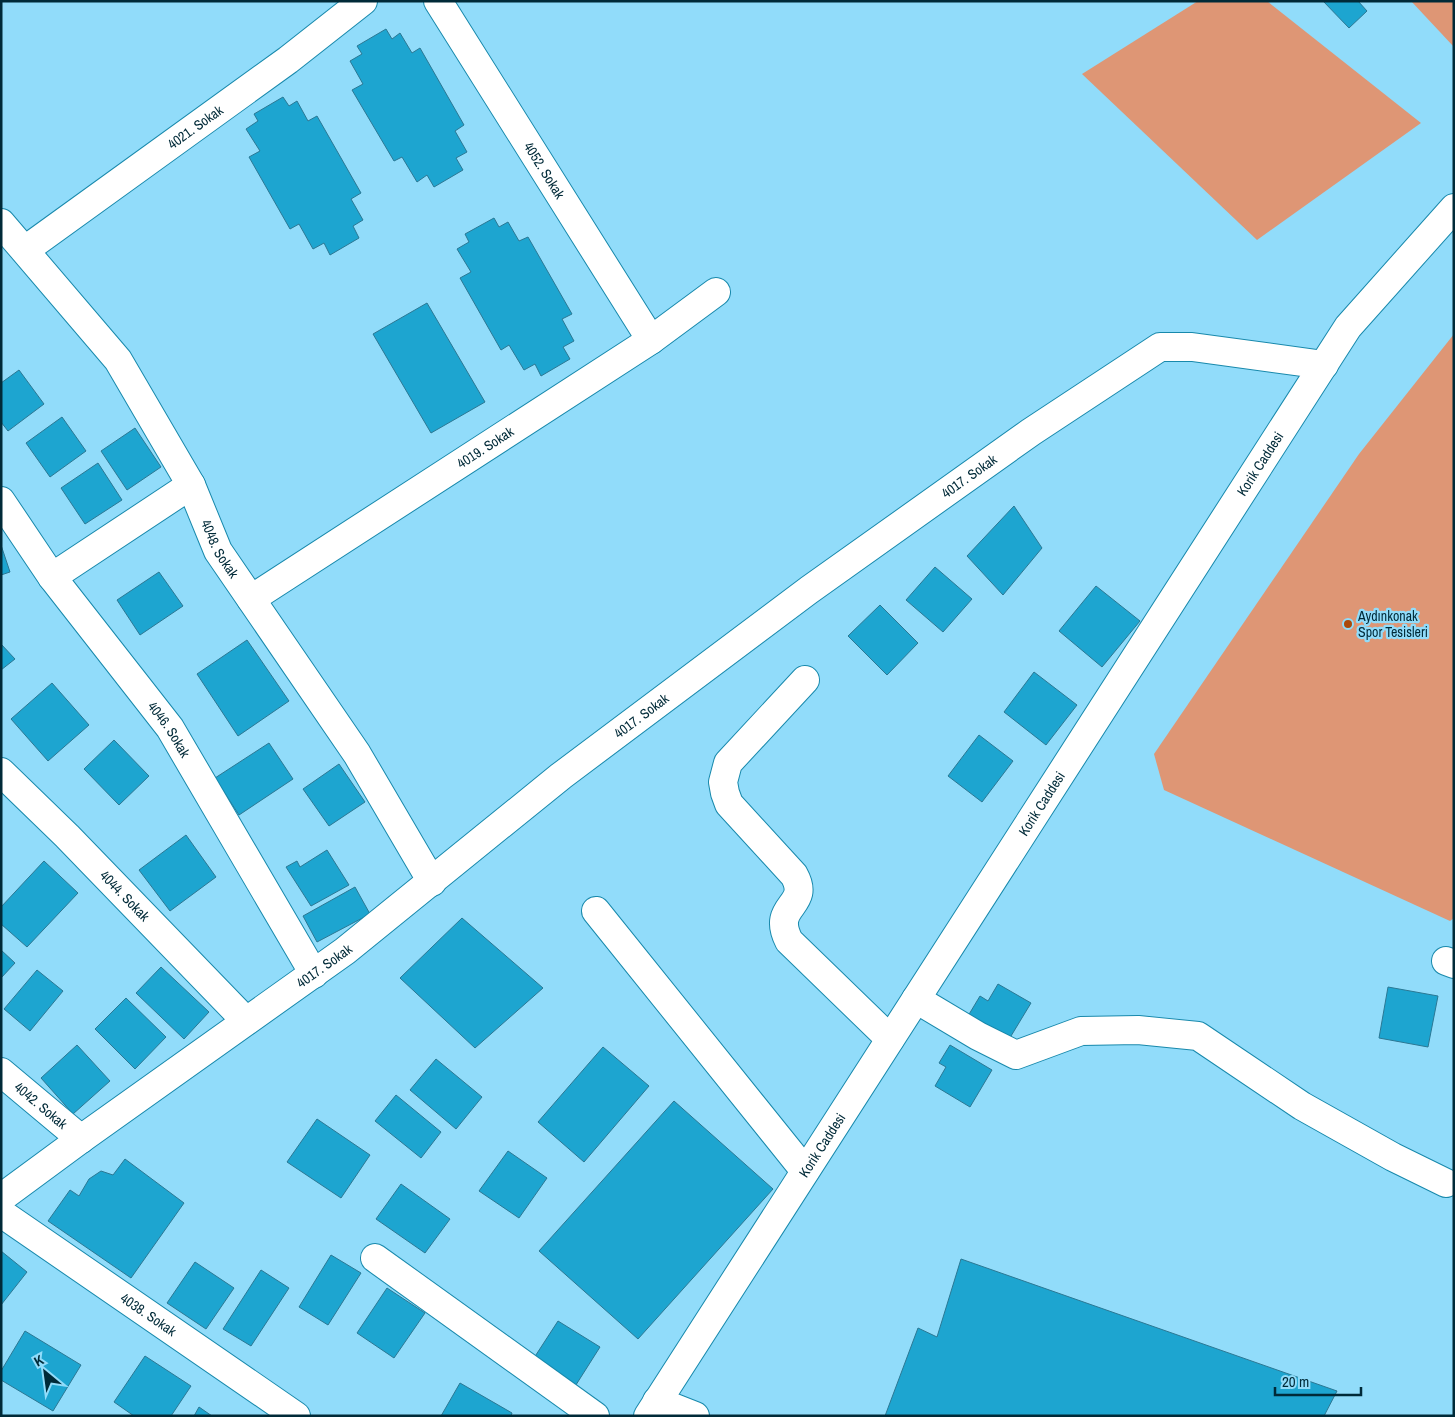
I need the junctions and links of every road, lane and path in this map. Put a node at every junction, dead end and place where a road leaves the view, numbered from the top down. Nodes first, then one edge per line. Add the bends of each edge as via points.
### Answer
1 (363, 1) edge
2 (438, 1) edge
3 (1454, 208) edge
4 (1, 223) edge
5 (25, 250) junction
6 (716, 292) dead end
7 (651, 340) junction
8 (1324, 365) junction
9 (191, 485) junction
10 (1, 502) edge
11 (52, 577) junction
12 (251, 599) junction
13 (805, 680) dead end
14 (1, 772) edge
15 (432, 882) junction
16 (596, 911) dead end
17 (314, 974) junction
18 (916, 999) junction
19 (246, 1021) junction
20 (890, 1039) junction
21 (1, 1072) edge
22 (81, 1139) junction
23 (805, 1171) junction
24 (1446, 1183) dead end
25 (1, 1198) edge
26 (1, 1214) edge
27 (375, 1258) dead end
28 (653, 1408) edge
29 (296, 1416) edge
30 (595, 1416) edge
31 (695, 1416) edge

1 - 5 street, 4021. Sokak via 288,60
2 - 7 street, 4052. Sokak
3 - 8 street, Korik Caddesi via 1348,327
4 - 5 street, 4048. Sokak
5 - 9 street, 4048. Sokak via 118,360
6 - 7 street, 4019. Sokak
7 - 12 street, 4019. Sokak
8 - 15 street, 4017. Sokak via 1192,346 1160,347 1031,432 809,590 561,776
8 - 18 street, Korik Caddesi
9 - 11 street
9 - 12 street, 4048. Sokak via 218,551
10 - 11 street, 4046. Sokak
11 - 17 street, 4046. Sokak via 170,728
12 - 15 street, 4048. Sokak via 357,754
13 - 20 street via 728,762 724,793 729,804 797,881 798,898 784,918 789,941
14 - 19 street, 4044. Sokak
15 - 17 street, 4017. Sokak
16 - 23 street
17 - 19 street, 4017. Sokak
18 - 20 street, Korik Caddesi
18 - 24 street via 1016,1055 1081,1031 1138,1030 1198,1036 1302,1106
19 - 22 street, 4017. Sokak
20 - 23 street, Korik Caddesi
21 - 22 street, 4042. Sokak
22 - 25 street, 4017. Sokak
23 - 28 street, Korik Caddesi
26 - 29 street, 4038. Sokak
27 - 30 street
28 - 31 street

